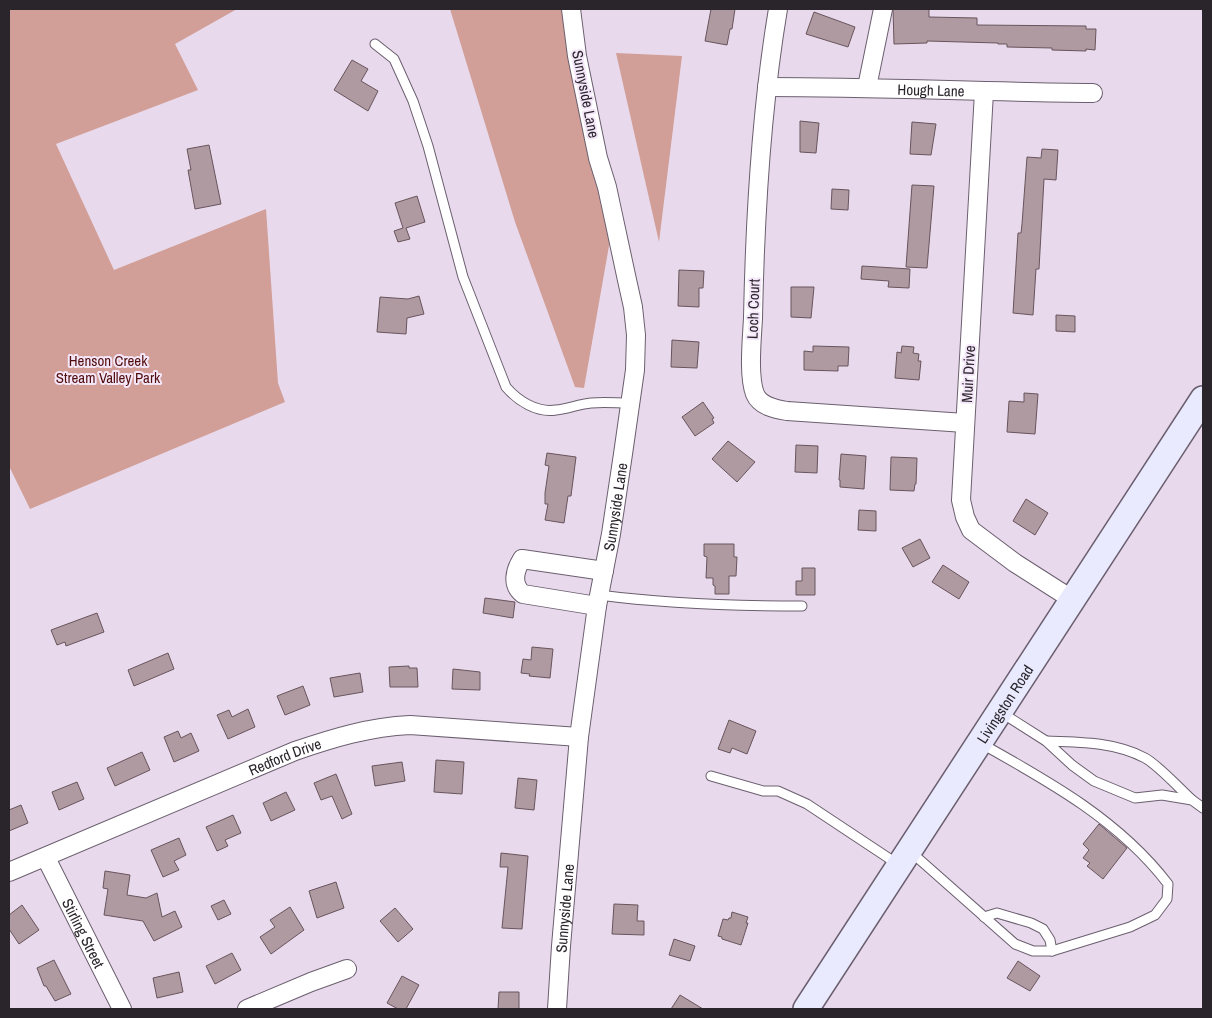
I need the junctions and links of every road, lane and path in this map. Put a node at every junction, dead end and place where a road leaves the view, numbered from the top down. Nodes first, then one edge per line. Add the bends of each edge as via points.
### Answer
1 (571, 9) edge
2 (778, 9) edge
3 (883, 9) edge
4 (375, 44) dead end
5 (767, 86) junction
6 (867, 87) junction
7 (984, 92) junction
8 (1093, 93) dead end
9 (1203, 399) edge
10 (629, 403) junction
11 (966, 423) junction
12 (604, 571) junction
13 (598, 600) junction
14 (1073, 600) junction
15 (802, 606) dead end
16 (1000, 711) junction
17 (580, 737) junction
18 (1046, 741) junction
19 (979, 743) junction
20 (712, 776) dead end
21 (1192, 800) junction
22 (1203, 808) edge
23 (46, 858) junction
24 (904, 858) junction
25 (9, 872) edge
26 (984, 917) junction
27 (1052, 951) junction
28 (347, 968) dead end
29 (122, 1009) edge
30 (248, 1009) edge
31 (558, 1009) edge
32 (806, 1009) edge

1 - 10 street, Sunnyside Lane via 598,158 633,307 636,348
2 - 5 street, Loch Court
3 - 6 street
4 - 10 lane via 394,60 413,101 464,278 506,387 524,404 554,411 591,403
5 - 6 street, Hough Lane
5 - 11 street, Loch Court via 753,298 752,383 759,400 787,411
6 - 7 street, Hough Lane
7 - 8 street, Hough Lane
7 - 11 street, Muir Drive
9 - 14 main road, Livingston Road
10 - 12 street, Sunnyside Lane
11 - 14 street, Muir Drive via 961,500 971,530
12 - 13 street, Sunnyside Lane
12 - 13 street via 522,559 517,567 516,583 523,594
13 - 15 lane
13 - 17 street, Sunnyside Lane
14 - 16 main road, Livingston Road
16 - 18 lane
16 - 19 main road, Livingston Road
17 - 23 street, Redford Drive via 410,725 342,735 151,811
17 - 31 street, Sunnyside Lane
18 - 21 lane via 1094,781 1117,791 1135,798 1162,795
18 - 21 lane via 1116,747 1147,758
19 - 24 main road, Livingston Road
19 - 27 lane via 1045,780 1107,822 1152,864 1168,884 1167,899 1155,915 1130,927
20 - 24 lane via 763,791 778,791
21 - 22 lane
23 - 25 street, Redford Drive
23 - 29 street, Stirling Street
24 - 26 lane
24 - 32 main road, Livingston Road
26 - 27 lane via 1015,944 1033,951
26 - 27 lane via 997,913 1042,929 1050,940
28 - 30 street

